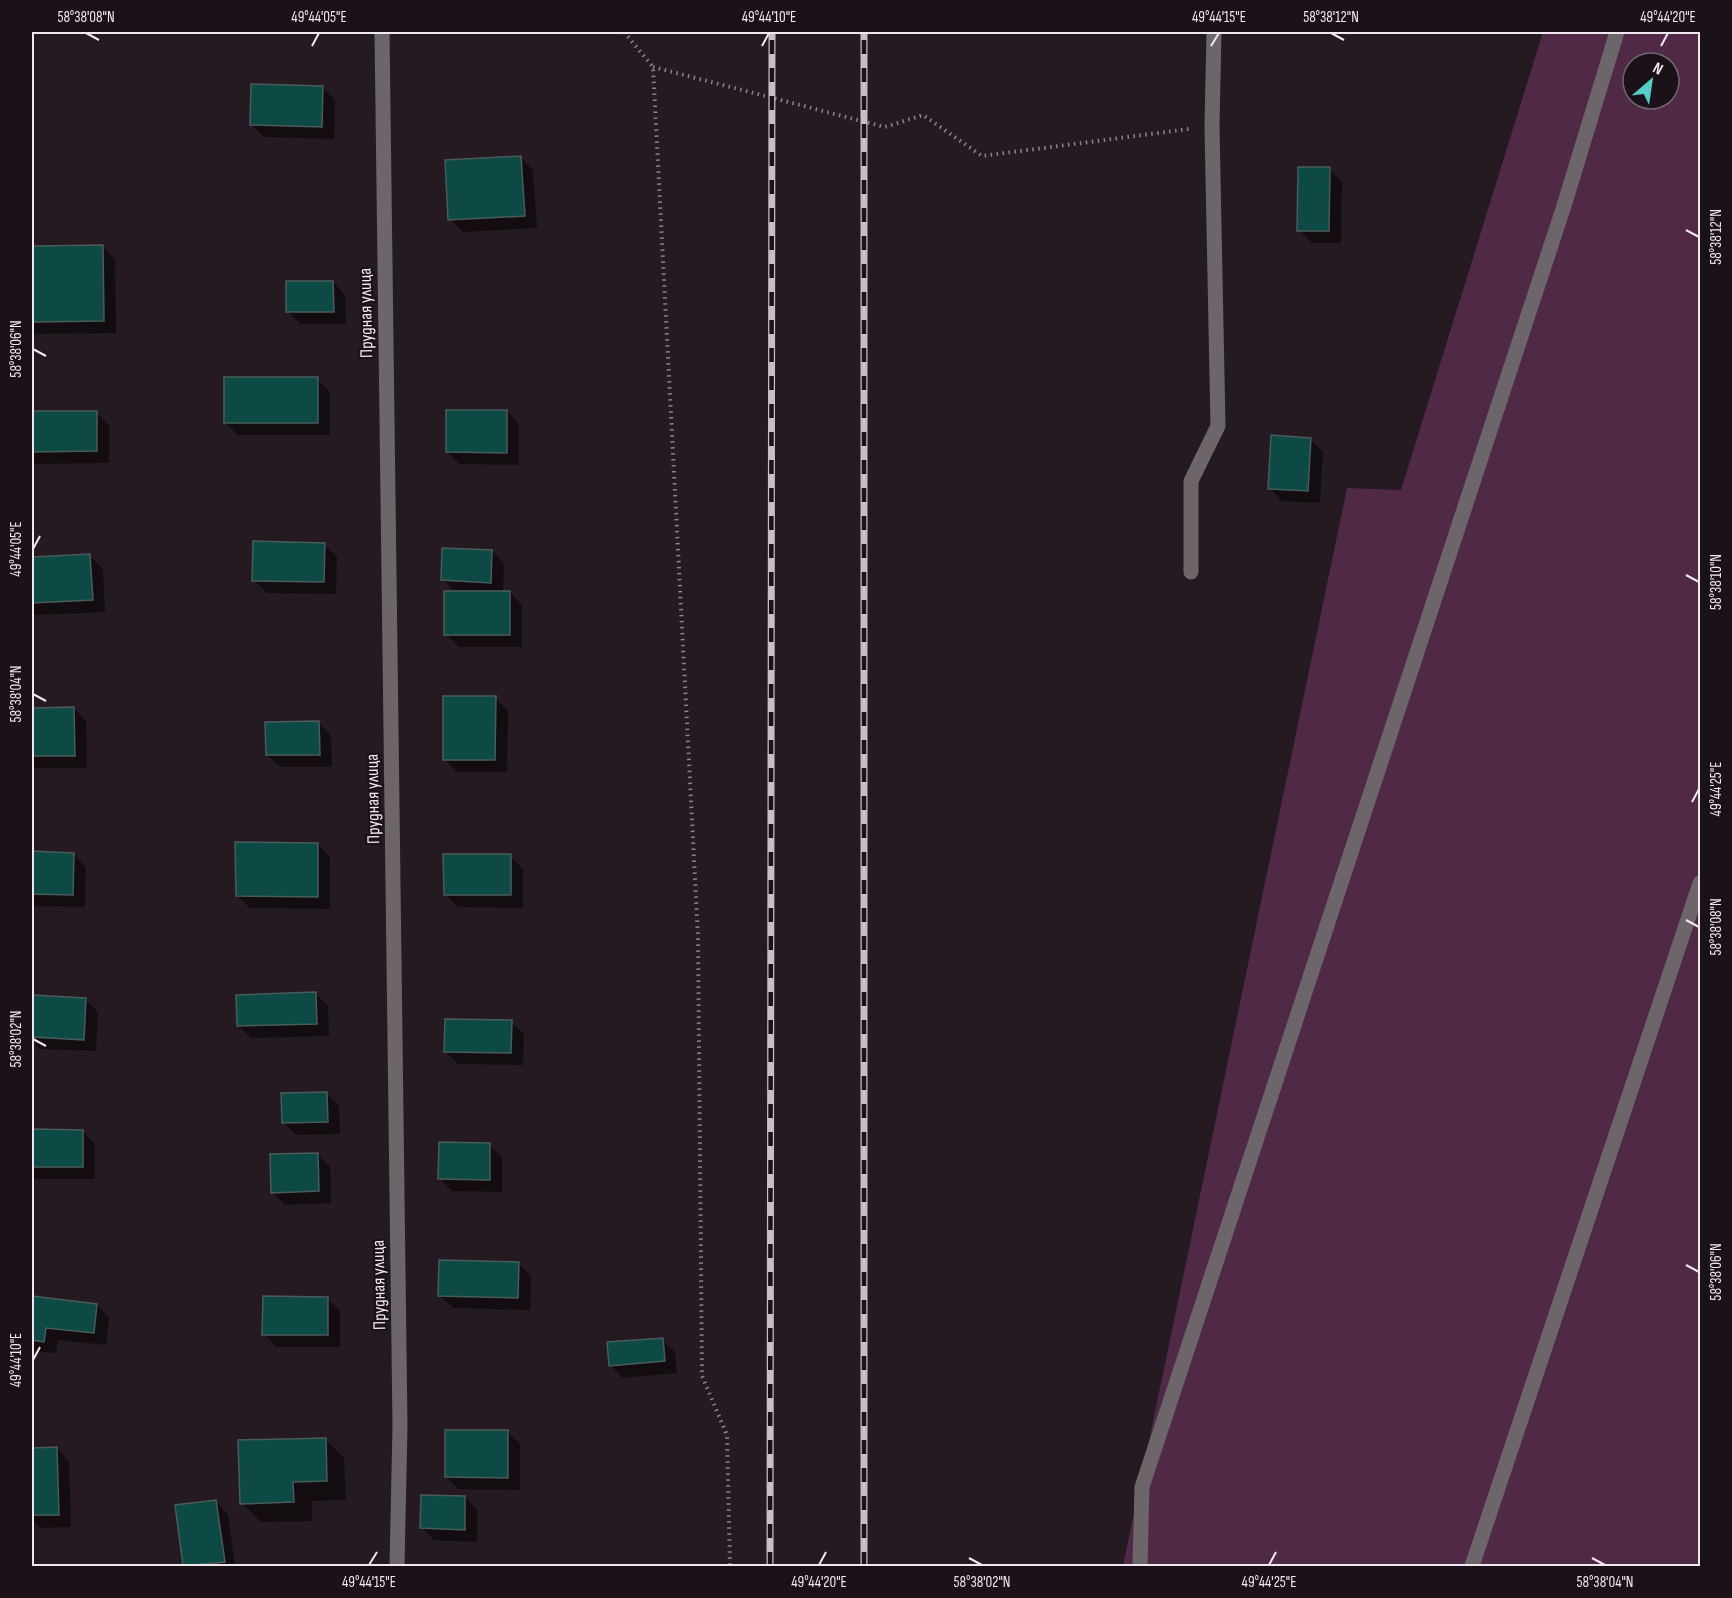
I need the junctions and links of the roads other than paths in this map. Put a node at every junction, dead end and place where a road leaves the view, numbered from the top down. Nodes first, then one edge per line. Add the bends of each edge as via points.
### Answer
1 (382, 32) edge
2 (1214, 32) edge
3 (1617, 32) edge
4 (1191, 572) dead end
5 (1701, 883) edge
6 (397, 1566) edge
7 (1140, 1566) edge
8 (1472, 1566) edge

1 - 6 street, Прудная улица via 400,1426
2 - 4 street via 1218,426 1191,481
3 - 7 street via 1563,209 1142,1487
5 - 8 street

